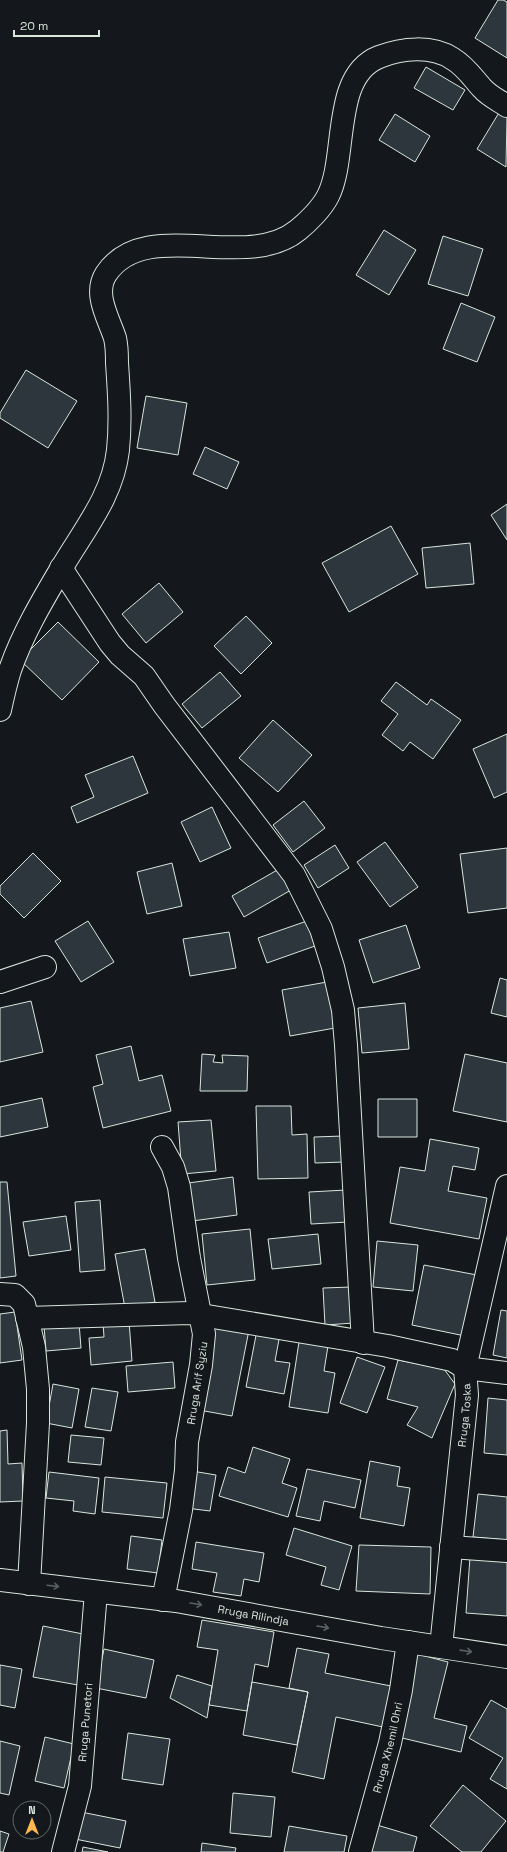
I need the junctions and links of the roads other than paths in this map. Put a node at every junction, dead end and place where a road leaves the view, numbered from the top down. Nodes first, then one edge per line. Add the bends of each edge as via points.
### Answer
1 (507, 106) edge
2 (61, 568) junction
3 (0, 710) edge
4 (45, 966) dead end
5 (0, 982) edge
6 (162, 1147) dead end
7 (507, 1186) edge
8 (0, 1294) edge
9 (201, 1314) junction
10 (27, 1318) junction
11 (363, 1343) junction
12 (465, 1368) junction
13 (507, 1373) edge
14 (451, 1547) junction
15 (507, 1551) edge
16 (0, 1580) edge
17 (29, 1584) junction
18 (96, 1592) junction
19 (163, 1600) junction
20 (408, 1642) junction
21 (441, 1647) junction
22 (507, 1657) edge
23 (63, 1852) edge
24 (360, 1852) edge

1 - 2 street via 491,96 453,58 421,49 398,51 376,58 362,69 352,85 346,102 341,125 340,151 328,197 297,231 284,240 238,248 160,245 144,249 113,264 103,277 101,288 106,315 116,340 119,430 114,473 95,516
2 - 3 street via 22,639 10,670
2 - 11 street via 110,643 155,689 294,875 321,929 343,1010
4 - 5 street
6 - 9 street, Rruga Arif Syziu via 173,1167 179,1187 189,1258
7 - 12 street, Rruga Toska
8 - 10 street via 15,1295 24,1304
9 - 10 street
9 - 11 street
9 - 19 street, Rruga Arif Syziu via 204,1334 201,1365 187,1442 181,1510
10 - 17 street via 34,1347 38,1389
11 - 12 street via 452,1360
12 - 13 street
12 - 14 street, Rruga Toska via 467,1395
14 - 15 street
14 - 21 street, Rruga Toska
16 - 17 street, Rruga Rilindja
17 -> 18 street, Rruga Rilindja
18 - 19 street, Rruga Rilindja
18 - 23 street, Rruga Punetori via 80,1786
19 -> 20 street, Rruga Rilindja
20 - 21 street, Rruga Rilindja
20 - 24 street, Rruga Xhemil Ohri via 390,1743
21 -> 22 street, Rruga Rilindja

